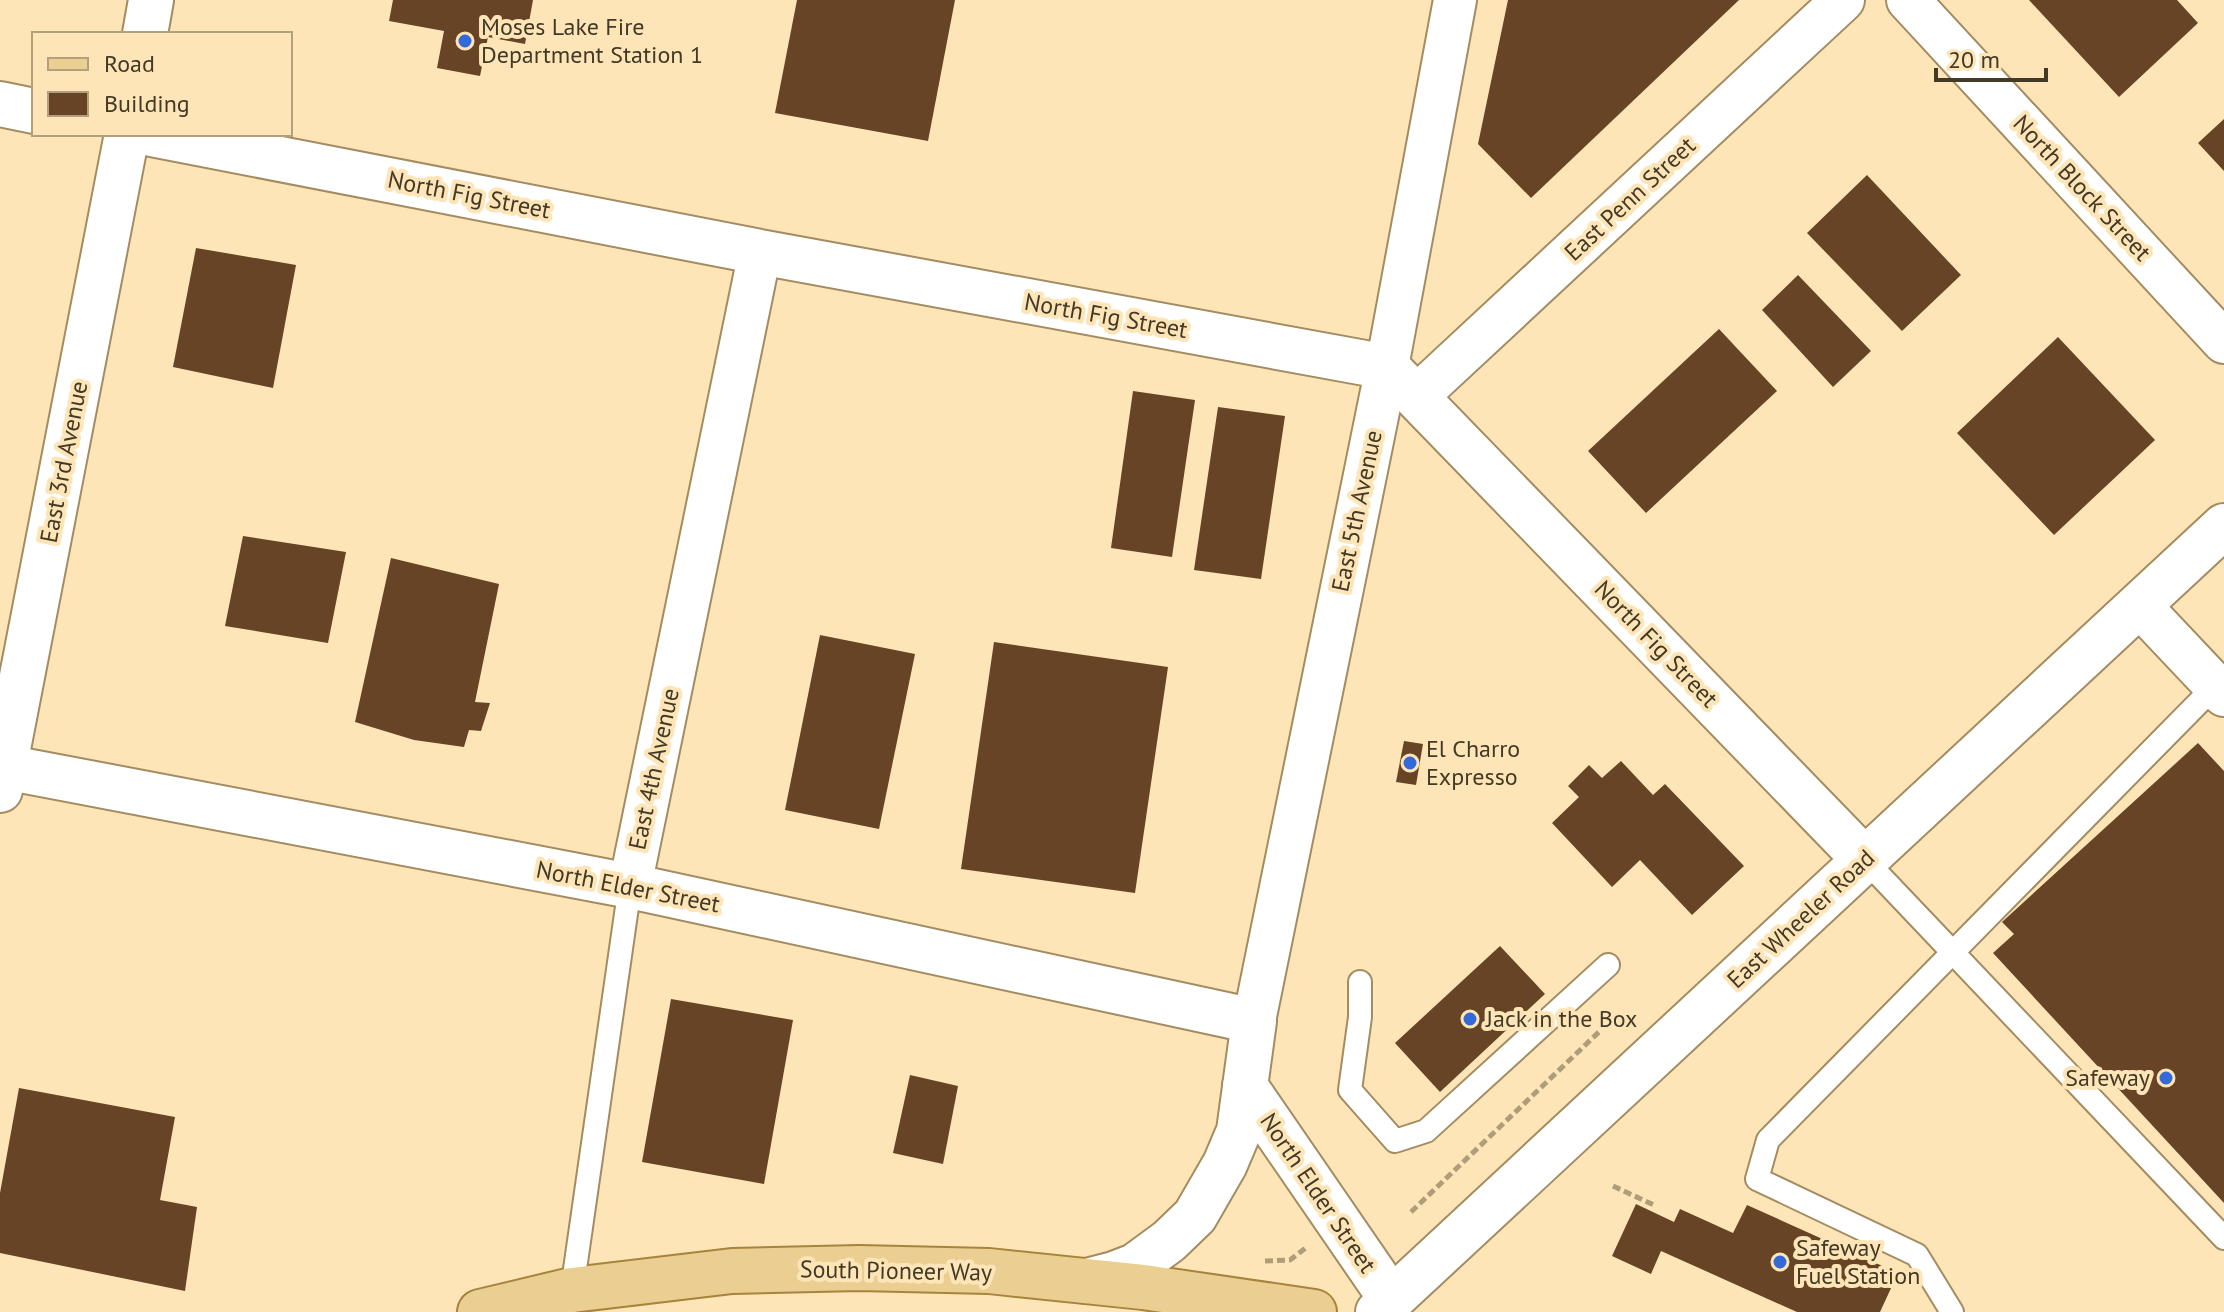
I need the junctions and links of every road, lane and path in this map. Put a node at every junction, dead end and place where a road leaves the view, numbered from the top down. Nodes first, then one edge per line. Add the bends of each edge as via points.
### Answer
1 (151, 0) edge
2 (1455, 0) edge
3 (1843, 0) edge
4 (1908, 0) edge
5 (145, 32) edge
6 (0, 104) edge
7 (32, 111) edge
8 (127, 136) edge
9 (161, 136) edge
10 (760, 252) junction
11 (2224, 342) edge
12 (1401, 382) junction
13 (2224, 526) edge
14 (2139, 605) junction
15 (2220, 691) edge
16 (1, 775) edge
17 (1865, 860) junction
18 (630, 886) junction
19 (1953, 953) junction
20 (1608, 965) dead end
21 (1360, 982) dead end
22 (1254, 1021) junction
23 (1602, 1029) dead end
24 (1245, 1086) junction
25 (1613, 1186) dead end
26 (1656, 1206) dead end
27 (1411, 1212) dead end
28 (2224, 1238) edge
29 (1314, 1242) dead end
30 (1252, 1262) dead end
31 (1087, 1281) junction
32 (572, 1290) junction
33 (1385, 1306) edge
34 (480, 1312) edge
35 (1314, 1312) edge
36 (1952, 1312) edge

1 - 5 street
2 - 12 street, East 5th Avenue
3 - 12 street, East Penn Street
4 - 11 street, North Block Street
6 - 7 street
8 - 16 street, East 3rd Avenue
9 - 10 street, North Fig Street
10 - 12 street, North Fig Street
10 - 18 street, East 4th Avenue
12 - 17 street, North Fig Street
12 - 22 street, East 5th Avenue
13 - 14 street, East Wheeler Road
14 - 15 street
14 - 17 street, East Wheeler Road
15 - 19 lane
16 - 18 street, North Elder Street
17 - 19 lane
17 - 33 street, East Wheeler Road
18 - 22 street, North Elder Street
18 - 32 lane, East 4th Avenue
19 - 28 lane
19 - 36 lane via 1768,1140 1757,1179 1917,1255
20 - 21 lane via 1426,1131 1395,1141 1350,1090
22 - 24 street
23 - 27 path
24 - 31 street via 1239,1131 1195,1216 1135,1266
24 - 33 street, North Elder Street
25 - 26 path
29 - 30 path via 1290,1260
31 - 32 main road, South Pioneer Way via 989,1271 859,1268 732,1271
31 - 35 main road, South Pioneer Way
32 - 34 main road, South Pioneer Way

